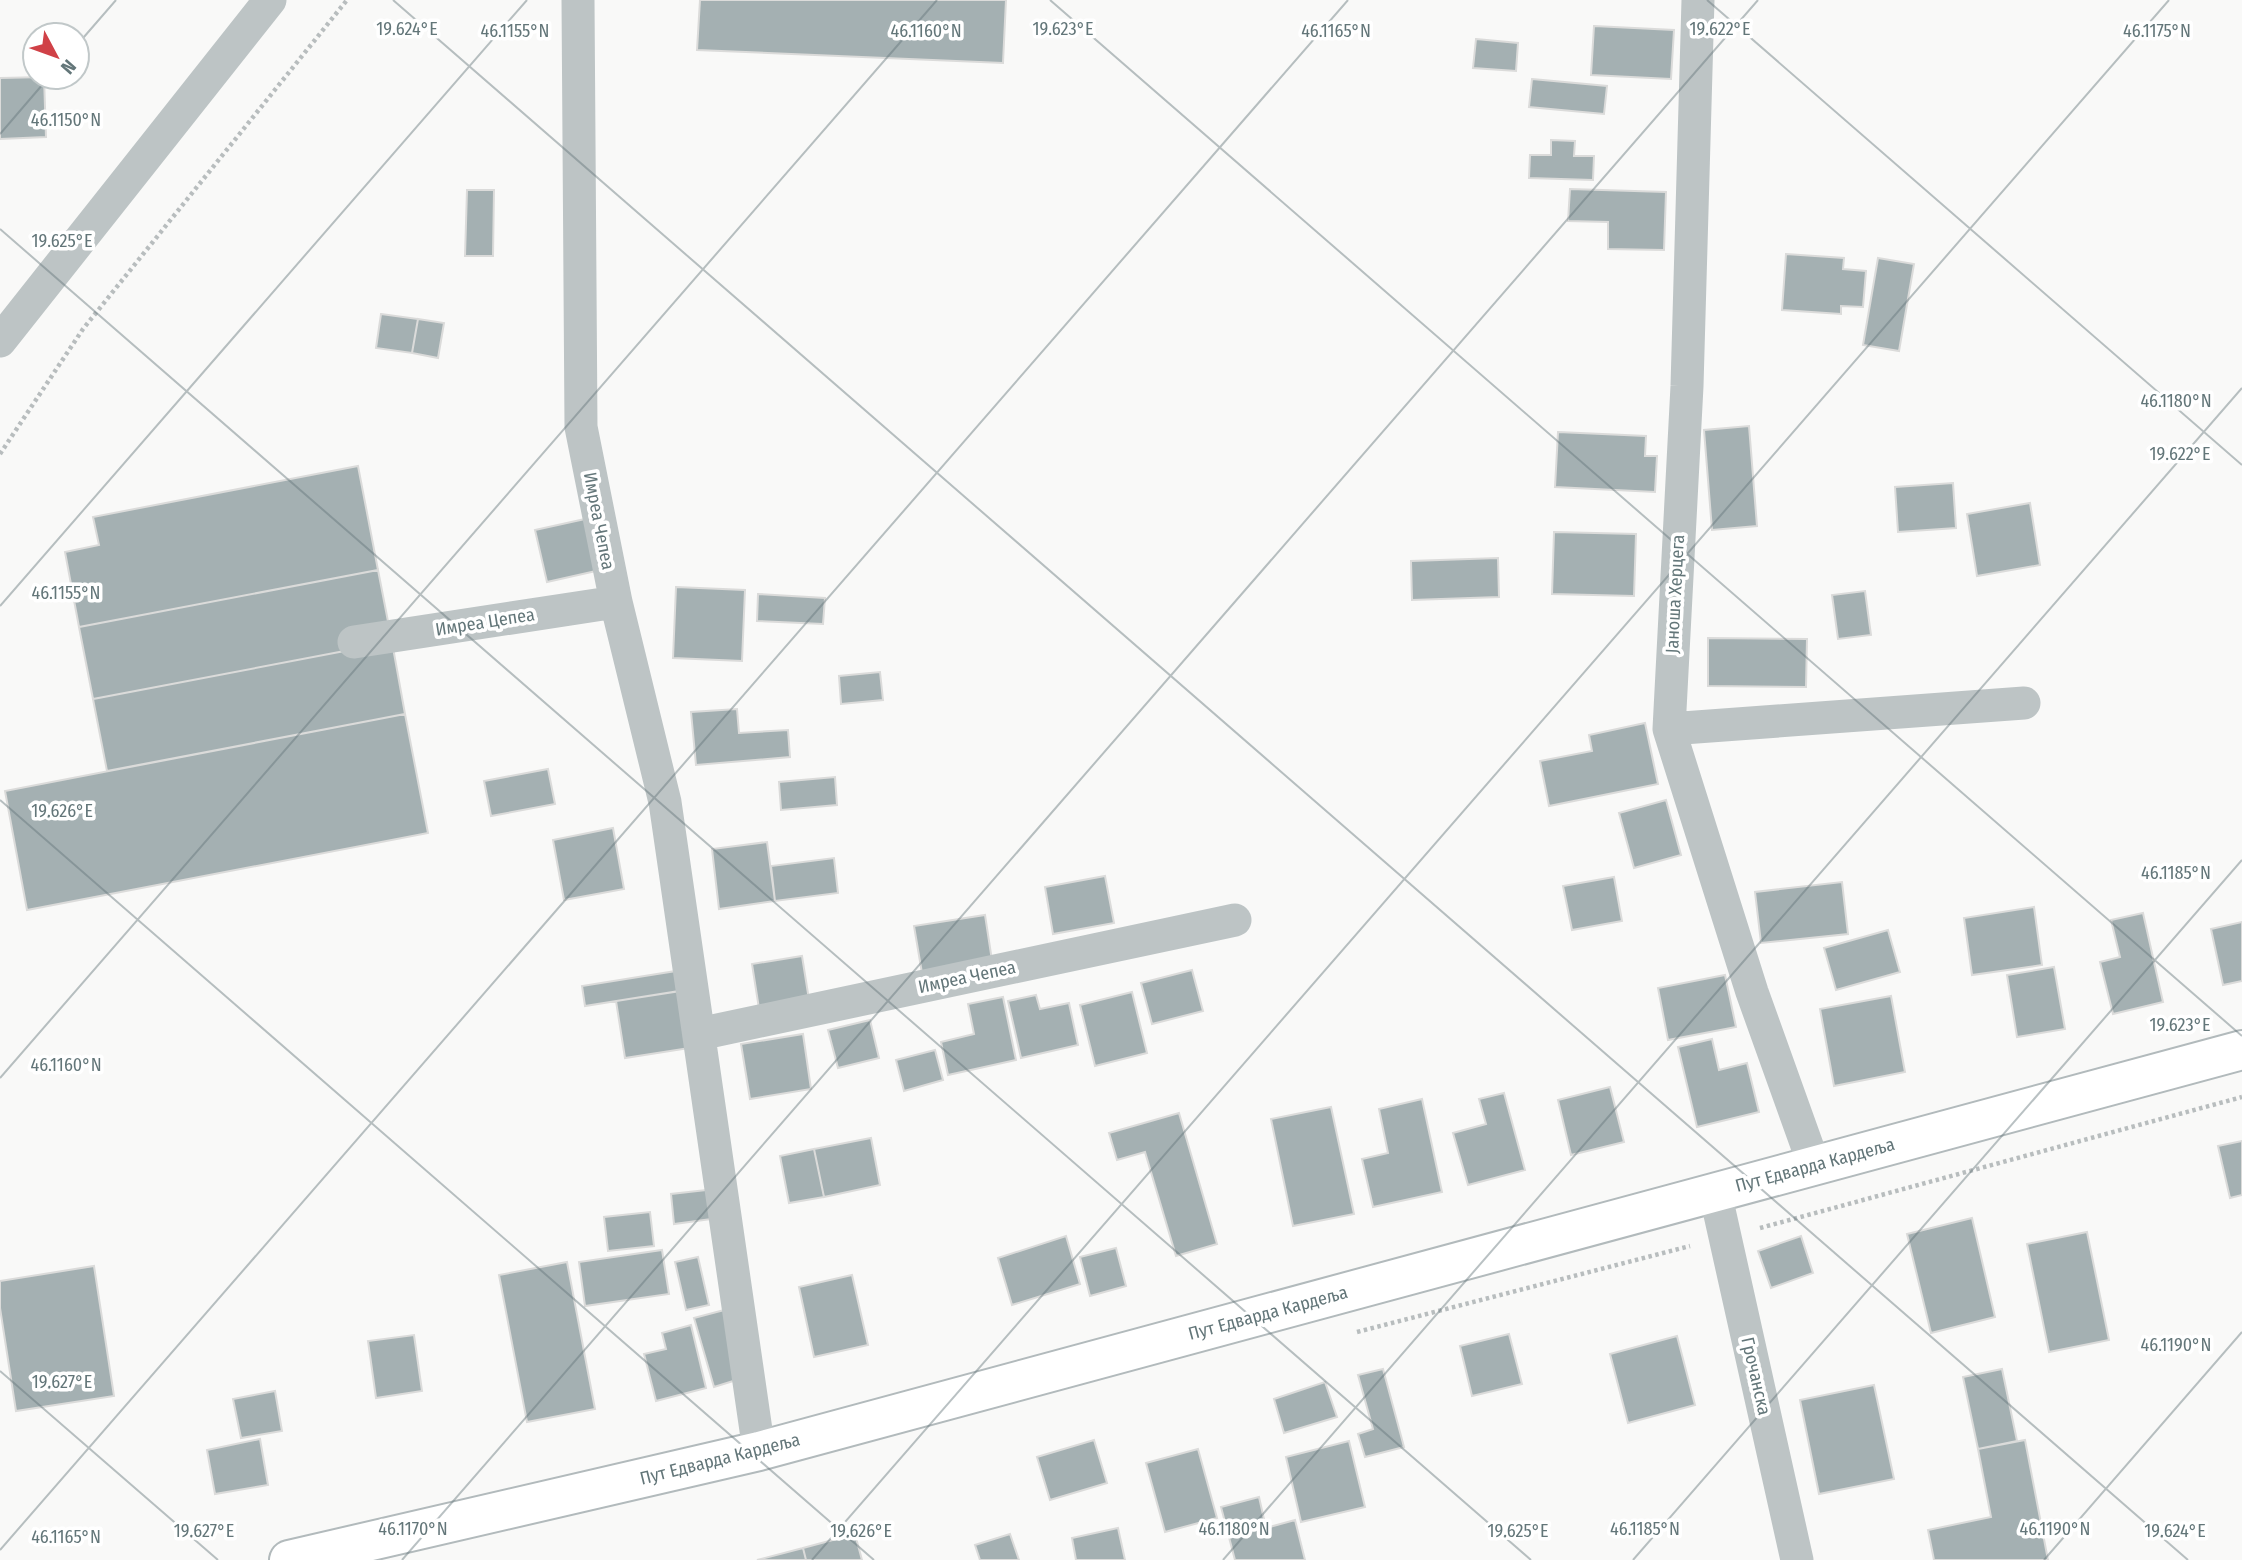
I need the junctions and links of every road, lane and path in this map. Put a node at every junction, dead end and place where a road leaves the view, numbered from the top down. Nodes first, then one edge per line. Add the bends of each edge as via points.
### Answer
1 (270, 0) edge
2 (347, 0) edge
3 (578, 0) edge
4 (1698, 0) edge
5 (0, 341) edge
6 (0, 454) edge
7 (616, 602) junction
8 (354, 642) dead end
9 (2024, 703) dead end
10 (1669, 729) junction
11 (1235, 920) dead end
12 (699, 1034) junction
13 (2242, 1050) edge
14 (1814, 1165) junction
15 (1715, 1192) junction
16 (760, 1451) junction
17 (289, 1560) edge
18 (1797, 1560) edge

1 - 5 street
2 - 6 path via 83,329
3 - 7 street, Имреа Чепеа via 581,427
4 - 10 street, Јаноша Херцега via 1687,387
7 - 8 street, Имреа Цепеа
7 - 12 street, Имреа Чепеа via 665,802
9 - 10 street
10 - 14 street, Јаноша Херцега via 1752,992
11 - 12 street, Имреа Чепеа
12 - 16 street, Имреа Чепеа
13 - 14 main road, Пут Едварда Кардеља
14 - 15 main road, Пут Едварда Кардеља
15 - 16 main road, Пут Едварда Кардеља
15 - 18 street, Грочанска
16 - 17 main road, Пут Едварда Кардеља

